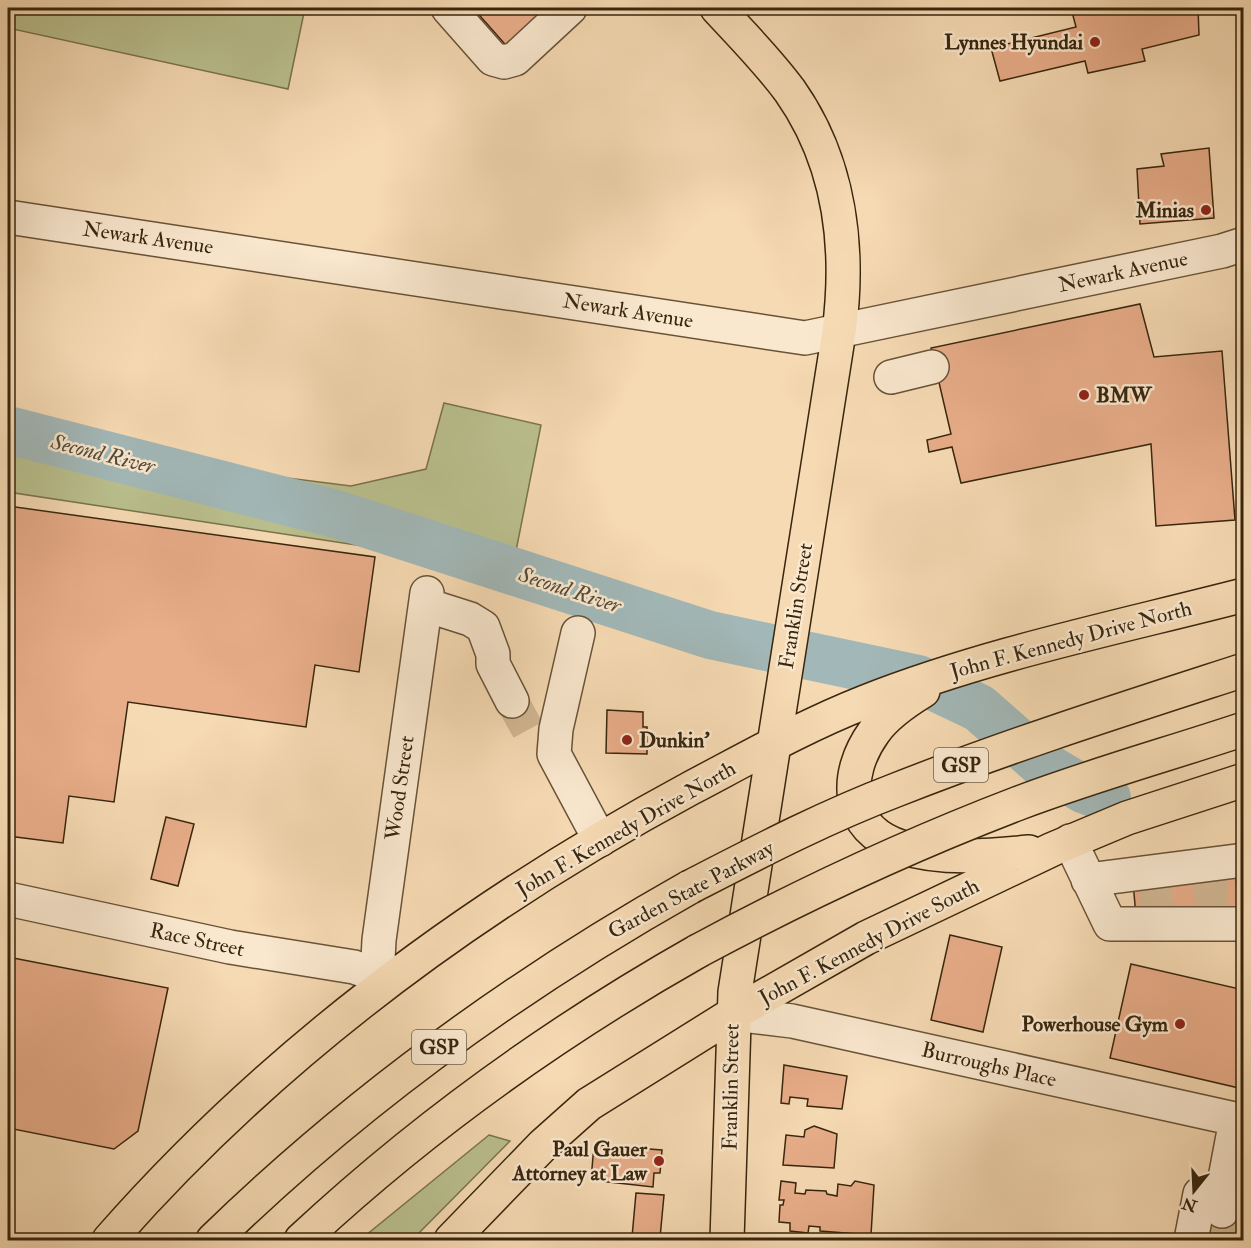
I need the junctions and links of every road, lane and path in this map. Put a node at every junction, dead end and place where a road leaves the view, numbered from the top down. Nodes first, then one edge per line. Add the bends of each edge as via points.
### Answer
1 (448, 8) edge
2 (570, 8) edge
3 (717, 8) edge
4 (8, 217) edge
5 (1244, 244) edge
6 (839, 332) junction
7 (932, 367) dead end
8 (891, 377) dead end
9 (1244, 595) edge
10 (578, 633) dead end
11 (493, 654) junction
12 (963, 667) junction
13 (1244, 670) edge
14 (512, 701) tunnel mouth
15 (1244, 729) edge
16 (548, 741) junction
17 (774, 744) junction
18 (1244, 780) edge
19 (600, 840) junction
20 (1061, 845) junction
21 (1244, 860) edge
22 (1088, 879) junction
23 (8, 899) edge
24 (1223, 921) edge
25 (384, 982) junction
26 (733, 1014) junction
27 (1240, 1121) edge
28 (1229, 1200) edge
29 (109, 1240) edge
30 (213, 1240) edge
31 (301, 1240) edge
32 (451, 1240) edge
33 (727, 1240) edge
34 (1191, 1240) edge

1 - 2 street via 493,59 504,62 515,59
3 - 6 main road, Franklin Street via 789,90 825,159 843,245
4 - 6 street, Newark Avenue via 508,291 762,334 805,338
5 - 6 street, Newark Avenue
6 - 17 main road, Franklin Street
7 - 8 street
9 - 12 main road, John F. Kennedy Drive North
10 - 16 street
11 - 14 street via 493,664
11 - 16 street via 522,685
11 - 25 street, Wood Street via 483,627 476,621 426,599 379,940 378,960
12 - 17 main road, John F. Kennedy Drive North via 863,703
12 - 20 main road via 894,711 875,730 855,773 855,803 860,816 872,829 902,848 933,853 1011,854
13 - 30 main road, Garden State Parkway / GSP, bridge via 1033,739 895,790 690,887 550,971 427,1056 303,1157
15 - 31 main road, GSP, bridge via 975,820 794,900 698,951 601,1008 488,1085
16 - 19 street
17 - 19 main road, John F. Kennedy Drive North
17 - 26 main road, Franklin Street
18 - 20 main road, John F. Kennedy Drive South via 1127,818
19 - 25 main road, John F. Kennedy Drive North
20 - 22 street
20 - 26 main road, John F. Kennedy Drive South via 866,938
21 - 22 street via 1210,871
22 - 24 street via 1110,924
23 - 25 street, Race Street via 230,947 354,967
25 - 29 main road, John F. Kennedy Drive North via 244,1100
26 - 27 street, Burroughs Place via 792,1021
26 - 32 main road, John F. Kennedy Drive South via 589,1104 543,1145
26 - 33 main road, Franklin Street
27 - 28 street
28 - 34 street via 1200,1194

